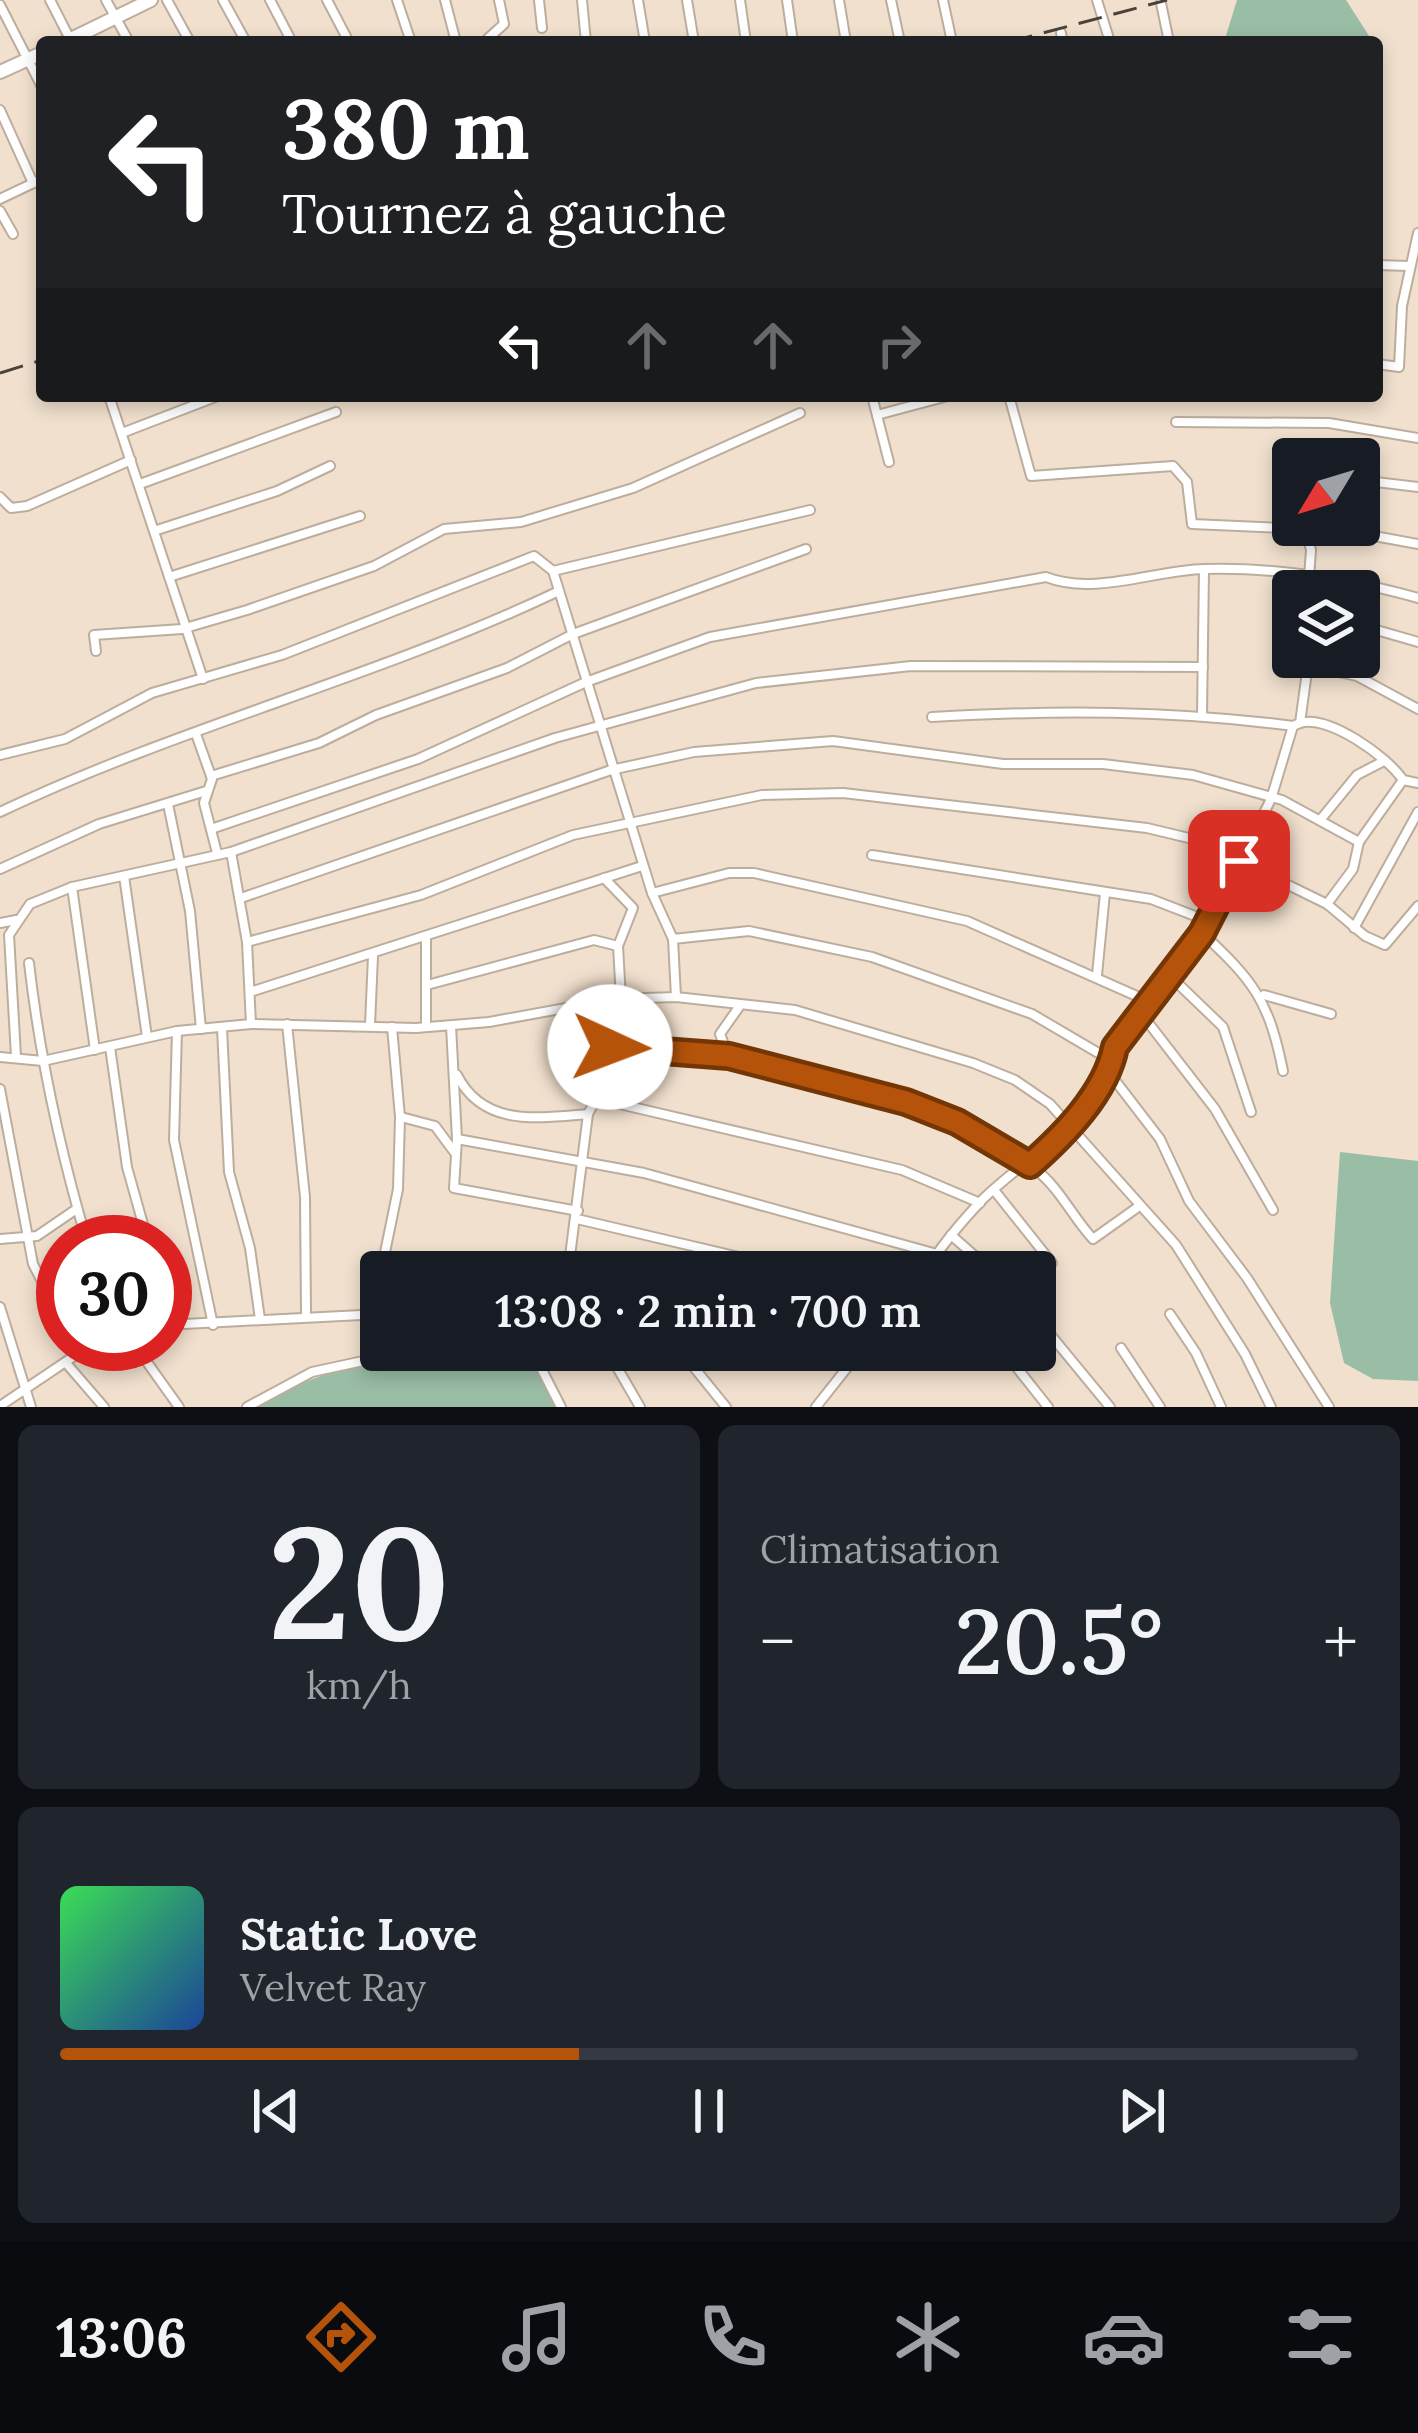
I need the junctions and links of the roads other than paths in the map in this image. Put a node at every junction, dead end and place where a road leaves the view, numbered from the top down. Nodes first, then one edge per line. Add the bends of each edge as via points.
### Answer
1 (50, 0) edge
2 (106, 0) edge
3 (151, 0) edge
4 (167, 0) edge
5 (224, 0) edge
6 (270, 0) edge
7 (327, 0) edge
8 (398, 0) edge
9 (445, 0) edge
10 (499, 0) edge
11 (539, 0) edge
12 (582, 0) edge
13 (638, 0) edge
14 (687, 0) edge
15 (740, 0) edge
16 (787, 0) edge
17 (838, 0) edge
18 (891, 0) edge
19 (943, 0) edge
20 (1097, 0) edge
21 (1161, 3) edge
22 (0, 5) edge
23 (116, 17) junction
24 (542, 28) dead end
25 (67, 36) edge
26 (79, 36) edge
27 (127, 36) edge
28 (187, 36) edge
29 (243, 36) edge
30 (289, 36) edge
31 (346, 36) edge
32 (409, 36) edge
33 (455, 36) edge
34 (491, 36) edge
35 (585, 36) edge
36 (644, 36) edge
37 (693, 36) edge
38 (745, 36) edge
39 (792, 36) edge
40 (845, 36) edge
41 (899, 36) edge
42 (951, 36) edge
43 (1108, 36) edge
44 (1168, 36) edge
45 (35, 56) edge
46 (0, 72) edge
47 (0, 110) edge
48 (36, 177) edge
49 (36, 182) edge
50 (0, 200) edge
51 (0, 211) edge
52 (1418, 233) edge
53 (14, 234) dead end
54 (1383, 266) edge
55 (1409, 266) junction
56 (1383, 365) edge
57 (111, 402) edge
58 (202, 402) edge
59 (874, 402) edge
60 (927, 402) edge
61 (1011, 402) edge
62 (336, 412) dead end
63 (800, 413) dead end
64 (877, 416) junction
65 (1176, 422) dead end
66 (122, 433) junction
67 (1418, 438) edge
68 (131, 460) junction
69 (889, 462) dead end
70 (330, 466) dead end
71 (1380, 482) edge
72 (140, 484) junction
73 (1418, 487) edge
74 (0, 497) edge
75 (810, 510) dead end
76 (360, 516) dead end
77 (1272, 527) edge
78 (157, 530) junction
79 (1380, 537) edge
80 (1418, 544) edge
81 (806, 549) dead end
82 (1204, 569) junction
83 (553, 571) junction
84 (1272, 574) edge
85 (169, 577) junction
86 (559, 591) junction
87 (1380, 591) edge
88 (1418, 598) edge
89 (182, 629) junction
90 (1380, 631) edge
91 (573, 634) junction
92 (1418, 642) edge
93 (96, 651) dead end
94 (1203, 667) junction
95 (1307, 678) edge
96 (1361, 678) edge
97 (202, 679) junction
98 (586, 682) junction
99 (1418, 709) edge
100 (1202, 715) junction
101 (932, 718) dead end
102 (1297, 725) junction
103 (599, 728) junction
104 (196, 734) junction
105 (1370, 753) junction
106 (0, 754) edge
107 (1384, 761) junction
108 (614, 769) junction
109 (1357, 775) junction
110 (211, 776) junction
111 (1403, 779) junction
112 (1418, 783) edge
113 (206, 791) junction
114 (1271, 799) junction
115 (168, 804) junction
116 (0, 812) edge
117 (1418, 812) edge
118 (1321, 819) junction
119 (631, 820) junction
120 (211, 829) junction
121 (1359, 842) junction
122 (232, 852) junction
123 (218, 854) junction
124 (872, 855) dead end
125 (1241, 856) junction
126 (180, 860) junction
127 (643, 866) junction
128 (0, 869) edge
129 (124, 876) junction
130 (603, 877) junction
131 (72, 887) junction
132 (652, 892) junction
133 (1105, 892) junction
134 (241, 898) junction
135 (1327, 904) junction
136 (1418, 906) edge
137 (18, 919) junction
138 (1208, 921) junction
139 (0, 923) edge
140 (1354, 928) junction
141 (1202, 933) junction
142 (426, 938) junction
143 (673, 939) junction
144 (247, 942) junction
145 (618, 946) junction
146 (373, 956) junction
147 (29, 963) dead end
148 (1097, 975) junction
149 (1169, 975) junction
150 (1252, 983) junction
151 (427, 986) junction
152 (250, 992) junction
153 (676, 997) junction
154 (618, 999) junction
155 (1148, 1000) junction
156 (739, 1006) junction
157 (1140, 1012) junction
158 (1331, 1014) dead end
159 (251, 1024) junction
160 (286, 1024) junction
161 (370, 1025) junction
162 (451, 1026) junction
163 (392, 1027) junction
164 (201, 1028) junction
165 (222, 1028) junction
166 (426, 1028) junction
167 (177, 1031) junction
168 (147, 1037) junction
169 (110, 1047) junction
170 (610, 1047) junction
171 (95, 1050) junction
172 (16, 1056) junction
173 (729, 1056) junction
174 (0, 1057) edge
175 (43, 1061) junction
176 (1109, 1065) junction
177 (454, 1069) junction
178 (1283, 1072) dead end
179 (0, 1089) edge
180 (598, 1099) junction
181 (1251, 1112) dead end
182 (588, 1114) junction
183 (400, 1117) junction
184 (1071, 1127) junction
185 (458, 1139) junction
186 (456, 1154) junction
187 (583, 1161) junction
188 (1030, 1165) junction
189 (994, 1190) junction
190 (980, 1203) junction
191 (1138, 1207) junction
192 (75, 1210) junction
193 (1274, 1210) dead end
194 (77, 1215) edge
195 (140, 1215) edge
196 (577, 1215) junction
197 (951, 1235) junction
198 (29, 1238) junction
199 (0, 1239) edge
200 (386, 1251) edge
201 (571, 1251) edge
202 (719, 1251) edge
203 (929, 1251) edge
204 (939, 1251) edge
205 (969, 1251) edge
206 (1042, 1251) edge
207 (36, 1268) edge
208 (0, 1307) edge
209 (306, 1314) junction
210 (360, 1314) edge
211 (1170, 1314) dead end
212 (260, 1319) junction
213 (213, 1325) junction
214 (192, 1326) edge
215 (1056, 1341) edge
216 (1121, 1348) dead end
217 (54, 1371) edge
218 (73, 1371) edge
219 (153, 1371) edge
220 (619, 1371) edge
221 (697, 1371) edge
222 (845, 1371) edge
223 (1020, 1371) edge
224 (26, 1390) junction
225 (0, 1406) edge
226 (31, 1407) edge
227 (104, 1407) edge
228 (178, 1407) edge
229 (247, 1407) edge
230 (561, 1407) edge
231 (640, 1407) edge
232 (726, 1407) edge
233 (816, 1407) edge
234 (1048, 1407) edge
235 (1110, 1407) edge
236 (1160, 1407) edge
237 (1221, 1407) edge
238 (1271, 1407) edge
239 (1329, 1407) edge

1 - 25 street
2 - 23 street
3 - 23 street
4 - 28 street
5 - 29 street
6 - 30 street
7 - 31 street
8 - 32 street
9 - 33 street
10 - 34 street via 504,24
11 - 24 street
12 - 35 street
13 - 36 street
14 - 37 street
15 - 38 street
16 - 39 street
17 - 40 street
18 - 41 street
19 - 42 street
20 - 43 street
21 - 44 street
22 - 45 street
23 - 26 street
23 - 27 street
45 - 46 street
47 - 48 street
49 - 50 street
51 - 53 street
52 - 55 street
54 - 55 street
55 - 56 street via 1399,367
57 - 66 street
58 - 66 street
59 - 64 street
60 - 64 street
61 - 77 street via 1031,476 1173,466 1187,482 1192,524
62 - 72 street
63 - 89 street via 634,488 520,522 444,529 374,566
64 - 69 street
65 - 67 street via 1329,423
66 - 68 street
68 - 72 street
68 - 74 street via 27,506 11,508
70 - 78 street
71 - 73 street
72 - 78 street
75 - 83 street
76 - 85 street
78 - 85 street
79 - 80 street
81 - 91 street
82 - 84 street
82 - 94 street
82 - 98 street via 1126,580 1046,577 830,613 710,637
83 - 86 street
83 - 97 street via 534,556
85 - 89 street
86 - 91 street
86 - 104 street
87 - 88 street
89 - 93 street via 94,634
89 - 97 street
90 - 92 street
91 - 98 street
91 - 110 street via 320,742
94 - 100 street
94 - 103 street via 985,664 828,674 756,683
95 - 102 street
96 - 99 street
97 - 106 street via 145,696 65,739
98 - 103 street
98 - 120 street via 418,759
100 - 101 street via 1070,710
100 - 102 street
102 - 105 street via 1309,720 1346,731
102 - 114 street
103 - 108 street
103 - 122 street via 366,800
104 - 110 street
104 - 116 street
105 - 107 street
105 - 109 street
107 - 109 street
107 - 111 street
108 - 114 street via 694,752 870,743 1003,764 1193,775
108 - 119 street
108 - 134 street
109 - 118 street
110 - 113 street
111 - 112 street
111 - 121 street
113 - 115 street
113 - 120 street
114 - 118 street
114 - 125 street
115 - 126 street
115 - 128 street via 99,824
117 - 140 street
118 - 121 street
119 - 125 street via 762,795 843,793 1147,827
119 - 127 street
119 - 144 street via 421,895
120 - 123 street
121 - 135 street via 1353,869
122 - 123 street
122 - 134 street
123 - 126 street
124 - 133 street
125 - 135 street
125 - 138 street
126 - 129 street
126 - 164 street
127 - 130 street
127 - 132 street
129 - 131 street
129 - 168 street
130 - 142 street
130 - 145 street via 633,908
131 - 137 street via 39,899
131 - 171 street
132 - 143 street
132 - 148 street via 754,873 967,921
133 - 138 street via 1165,902
133 - 148 street
134 - 144 street
135 - 140 street
136 - 140 street via 1390,944
137 - 139 street
137 - 172 street via 7,944
138 - 141 street
141 - 149 street
141 - 150 street
142 - 146 street
142 - 151 street
143 - 153 street
143 - 176 street via 749,931 887,962 1032,1014
144 - 152 street
145 - 151 street via 594,940
145 - 154 street
146 - 152 street
146 - 161 street
147 - 175 street
148 - 155 street
149 - 155 street
149 - 181 street via 1223,1027
150 - 158 street via 1262,994
150 - 178 street via 1273,1020
151 - 166 street
152 - 159 street
153 - 154 street
153 - 156 street
154 - 162 street
154 - 170 street
155 - 157 street
156 - 173 street via 720,1034
156 - 184 street via 795,1010 973,1063 1034,1090
157 - 176 street
157 - 193 street via 1216,1109
159 - 160 street
159 - 165 street
160 - 161 street
160 - 209 street via 305,1196
161 - 163 street
162 - 166 street
162 - 177 street
163 - 166 street
163 - 183 street
164 - 165 street
164 - 167 street
165 - 212 street via 229,1172
167 - 168 street
167 - 213 street via 174,1139
168 - 169 street
169 - 171 street
169 - 195 street
170 - 173 street
170 - 180 street
171 - 175 street
172 - 174 street
172 - 175 street
173 - 188 street via 906,1102
175 - 192 street
176 - 184 street
176 - 239 street via 1167,1150 1186,1196
177 - 182 street via 469,1098 505,1117
177 - 185 street
179 - 198 street
180 - 182 street
180 - 190 street via 902,1170
182 - 187 street
183 - 186 street via 435,1126
183 - 200 street
184 - 188 street
184 - 191 street
185 - 186 street
185 - 187 street
186 - 196 street via 456,1190
187 - 196 street
187 - 203 street
188 - 189 street
188 - 191 street via 1094,1239
189 - 190 street
189 - 206 street
190 - 197 street
191 - 238 street via 1187,1262
192 - 194 street
192 - 198 street
196 - 201 street
196 - 202 street
197 - 204 street
197 - 205 street
198 - 199 street
198 - 207 street
208 - 224 street
209 - 210 street
209 - 212 street
211 - 237 street
212 - 213 street
213 - 214 street
215 - 235 street
216 - 236 street
217 - 224 street
218 - 227 street
219 - 228 street
220 - 231 street
221 - 232 street
222 - 233 street
223 - 234 street
224 - 225 street
224 - 226 street
229 - 230 street via 311,1372 406,1355 538,1360

